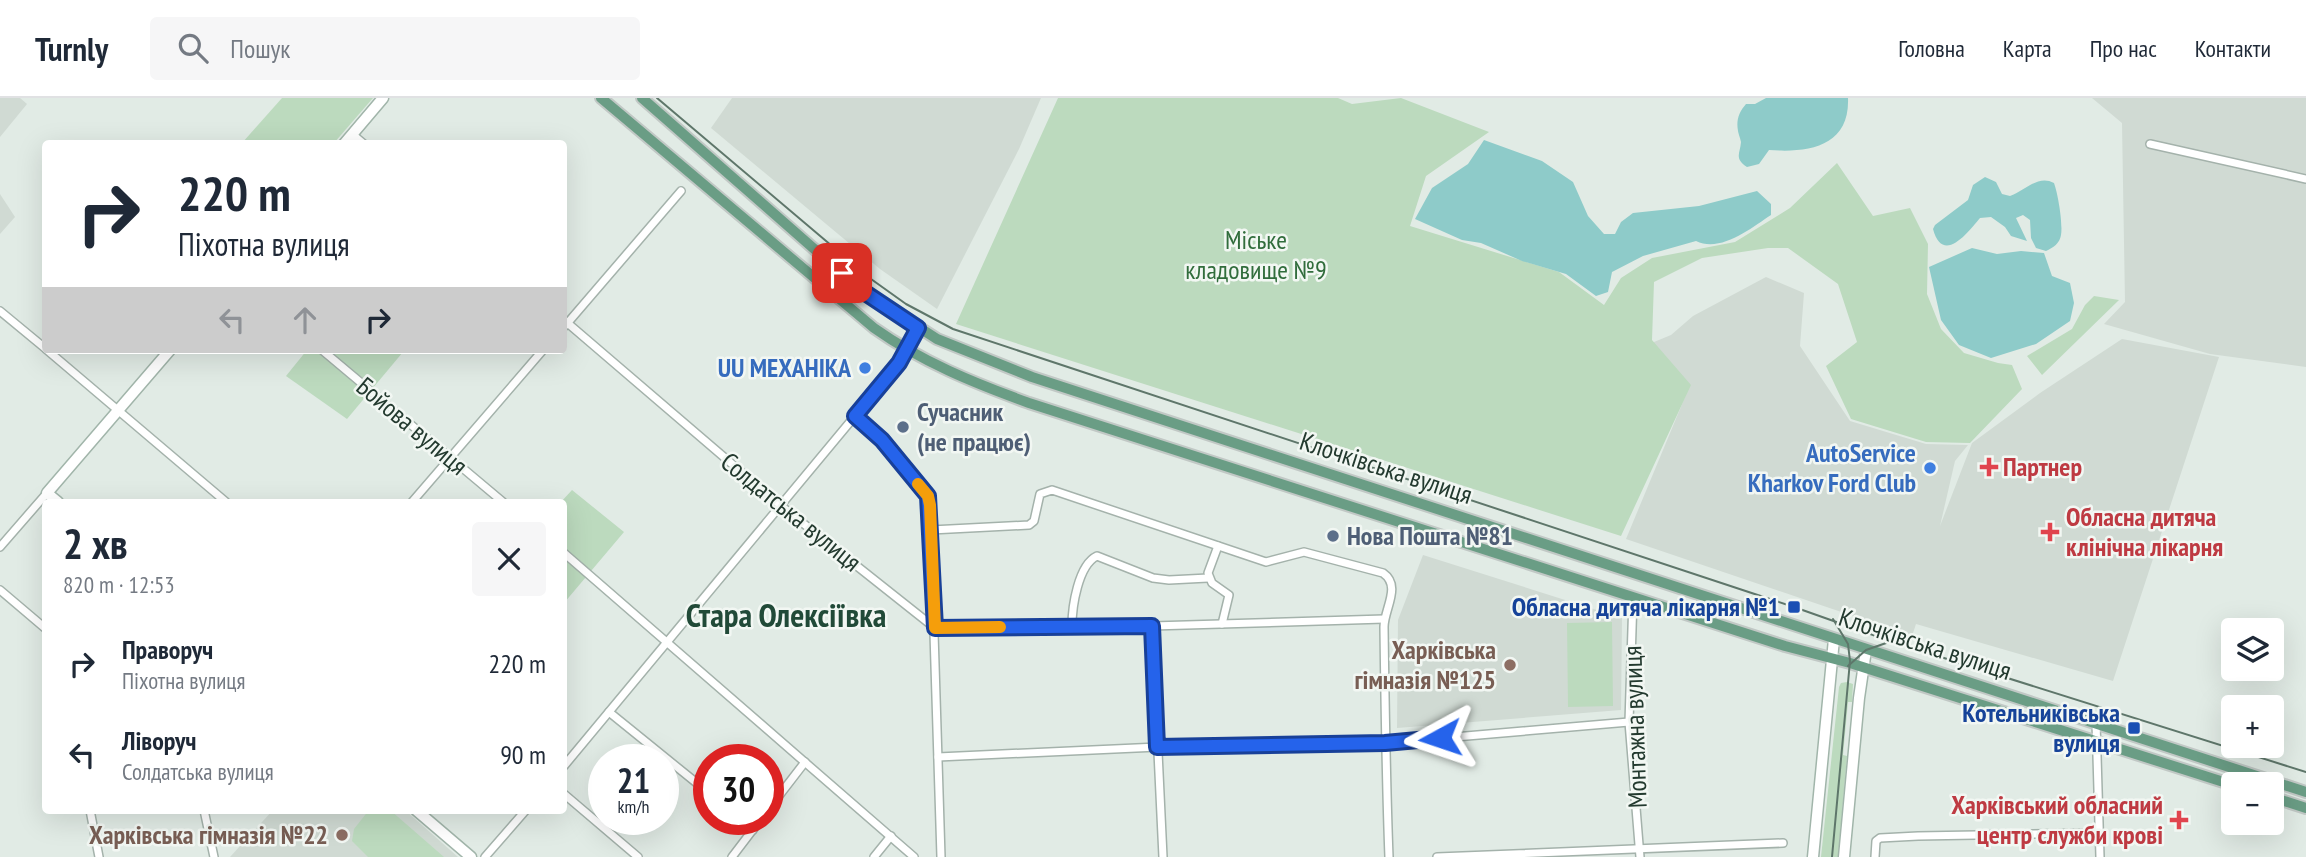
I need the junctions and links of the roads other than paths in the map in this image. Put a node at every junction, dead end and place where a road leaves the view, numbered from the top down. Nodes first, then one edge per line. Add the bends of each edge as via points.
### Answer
1 (383, 98) edge
2 (601, 98) edge
3 (642, 98) edge
4 (352, 134) junction
5 (347, 140) edge
6 (359, 140) edge
7 (2150, 144) dead end
8 (2306, 179) edge
9 (681, 191) dead end
10 (0, 311) edge
11 (567, 320) edge
12 (567, 326) edge
13 (918, 328) junction
14 (42, 346) edge
15 (907, 350) junction
16 (52, 354) edge
17 (167, 354) edge
18 (327, 354) edge
19 (540, 354) edge
20 (119, 409) junction
21 (855, 416) junction
22 (449, 458) junction
23 (47, 493) junction
24 (54, 499) edge
25 (223, 499) edge
26 (415, 499) edge
27 (499, 499) edge
28 (780, 505) junction
29 (931, 530) junction
30 (1218, 546) junction
31 (0, 547) edge
32 (567, 557) edge
33 (1208, 578) junction
34 (0, 590) edge
35 (1633, 598) junction
36 (1384, 619) junction
37 (1222, 624) junction
38 (42, 626) edge
39 (1072, 626) junction
40 (1152, 626) junction
41 (935, 628) junction
42 (1834, 639) junction
43 (666, 642) junction
44 (1866, 650) junction
45 (1832, 657) junction
46 (1863, 667) junction
47 (609, 712) junction
48 (1629, 722) junction
49 (2096, 722) junction
50 (1385, 743) junction
51 (2097, 743) junction
52 (1157, 747) junction
53 (938, 757) junction
54 (567, 762) edge
55 (805, 762) junction
56 (693, 780) edge
57 (2221, 781) edge
58 (784, 789) edge
59 (2306, 792) edge
60 (567, 797) edge
61 (2284, 801) edge
62 (2306, 808) edge
63 (91, 814) edge
64 (205, 814) edge
65 (421, 814) edge
66 (523, 814) edge
67 (2099, 833) junction
68 (749, 835) edge
69 (891, 836) junction
70 (1783, 843) dead end
71 (1640, 848) junction
72 (99, 857) edge
73 (214, 857) edge
74 (471, 857) edge
75 (485, 857) edge
76 (638, 857) edge
77 (732, 857) edge
78 (874, 857) edge
79 (914, 857) edge
80 (941, 857) edge
81 (1163, 857) edge
82 (1390, 857) edge
83 (1437, 857) edge
84 (1640, 857) edge
85 (1813, 857) edge
86 (1844, 857) edge
87 (1875, 857) edge
88 (2100, 857) edge

1 - 4 main road
2 - 15 main road, Клочківська вулиця via 846,305
3 - 13 main road, Клочківська вулиця via 861,290
4 - 5 main road
4 - 6 street
7 - 8 street
9 - 11 street
10 - 14 street
12 - 28 street, Солдатська вулиця
13 - 15 street
13 - 42 main road, Клочківська вулиця via 1032,377
15 - 21 street
15 - 35 main road, Клочківська вулиця via 967,380 1029,402
16 - 20 street
17 - 20 main road
18 - 22 street, Бойова вулиця
19 - 22 street
20 - 23 main road
20 - 25 street
21 - 28 street
21 - 29 street via 882,440 928,496
22 - 26 street
22 - 27 street, Бойова вулиця
23 - 24 main road
23 - 31 street
28 - 41 street, Солдатська вулиця
28 - 43 street
29 - 30 street via 1029,525 1040,494 1052,490
29 - 41 street
30 - 33 street
30 - 36 street via 1266,562 1304,552 1383,573 1392,588
32 - 43 street
33 - 37 street via 1229,595
33 - 39 street via 1153,578 1097,556 1088,563 1073,600
34 - 38 street
35 - 45 main road, Клочківська вулиця
35 - 48 street, Монтажна вулиця
36 - 37 street
36 - 50 street
37 - 40 street
39 - 40 street
39 - 41 street
40 - 52 street
41 - 53 street
42 - 44 main road, Клочківська вулиця
42 - 45 main road
43 - 47 street
43 - 55 street
44 - 46 main road
44 - 49 main road, Клочківська вулиця
45 - 46 main road, Клочківська вулиця
45 - 85 main road
46 - 51 main road, Клочківська вулиця
46 - 86 main road
47 - 54 street
47 - 56 street
48 - 50 street
48 - 71 street, Монтажна вулиця
49 - 51 street
49 - 59 main road, Клочківська вулиця
50 - 52 street
50 - 82 street
51 - 57 main road, Клочківська вулиця
51 - 67 street
52 - 53 street
52 - 81 street
53 - 80 street
55 - 58 street
55 - 69 street
60 - 76 street
61 - 62 main road
63 - 72 street
64 - 73 street
65 - 74 main road
66 - 75 street
67 - 87 street via 1880,838
67 - 88 street
68 - 77 street
69 - 78 street
69 - 79 street
70 - 71 street
71 - 83 street
71 - 84 street, Монтажна вулиця

